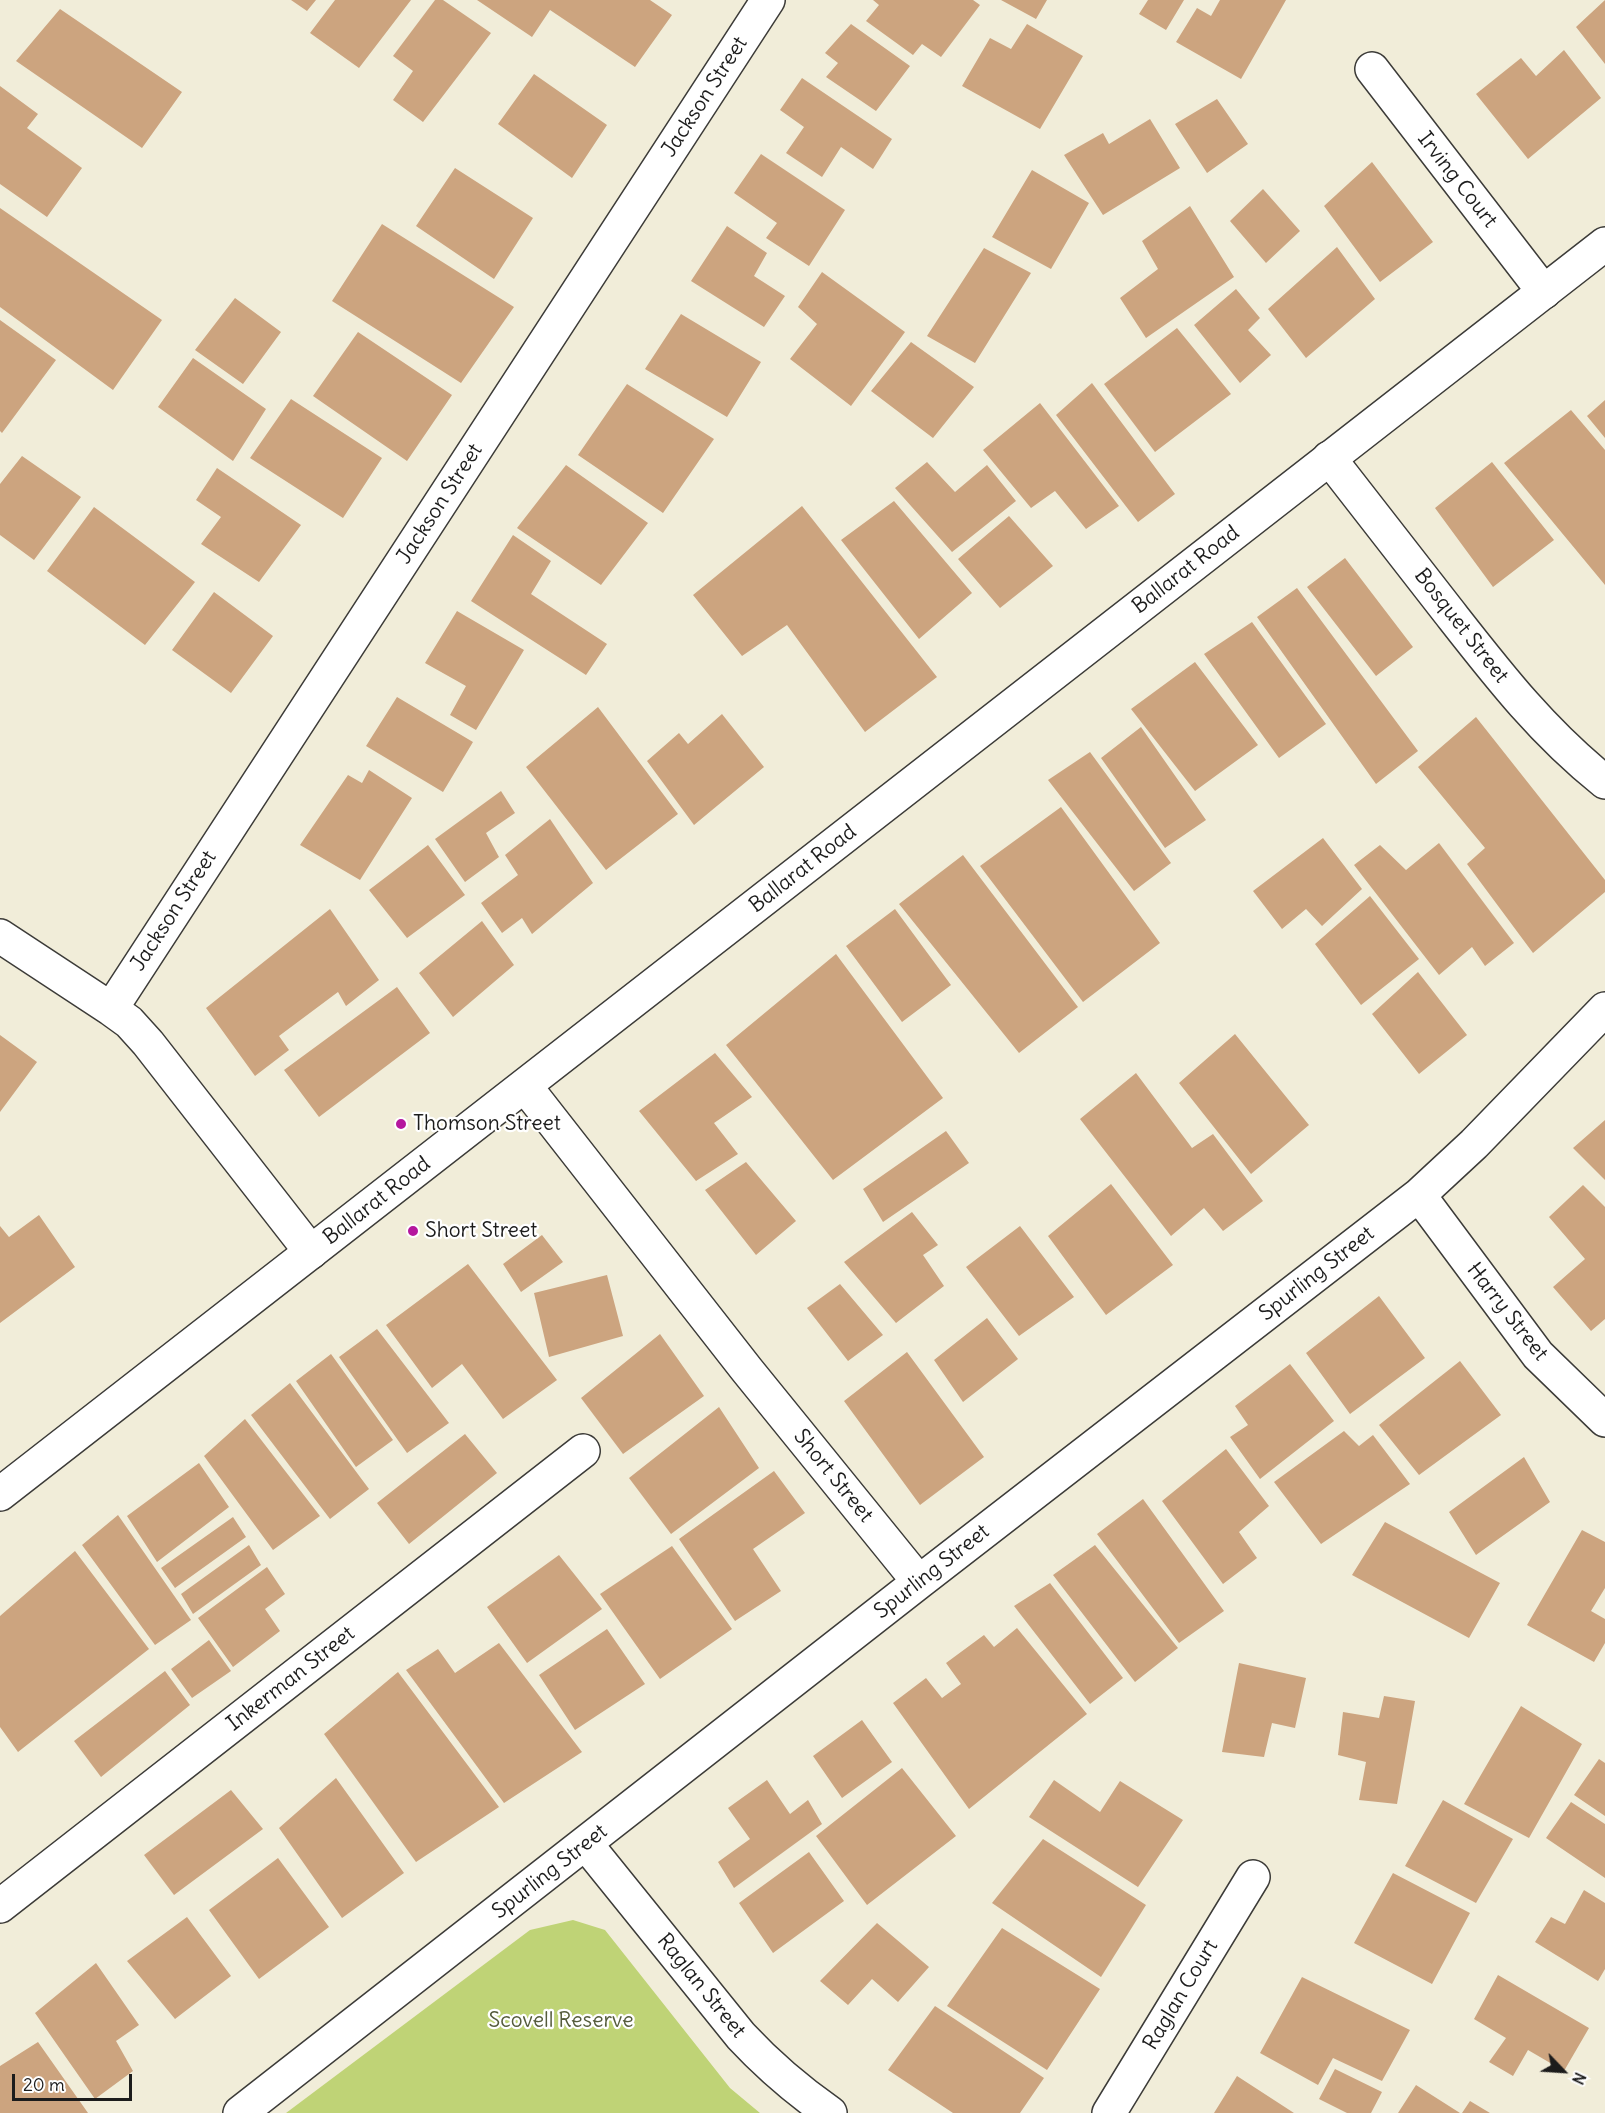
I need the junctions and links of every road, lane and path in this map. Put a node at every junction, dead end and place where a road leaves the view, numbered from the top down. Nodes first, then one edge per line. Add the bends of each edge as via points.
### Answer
1 (768, 0) edge
2 (1372, 69) dead end
3 (1605, 244) edge
4 (1544, 292) junction
5 (1329, 458) junction
6 (1605, 782) edge
7 (0, 936) edge
8 (111, 1009) junction
9 (1605, 1009) edge
10 (525, 1086) junction
11 (1419, 1195) junction
12 (311, 1252) junction
13 (1605, 1420) edge
14 (583, 1451) dead end
15 (0, 1494) edge
16 (919, 1581) junction
17 (586, 1844) junction
18 (1253, 1877) dead end
19 (0, 1906) edge
20 (240, 2113) edge
21 (831, 2113) edge
22 (1109, 2113) edge

1 - 8 main road, Jackson Street
2 - 4 main road, Irving Court
3 - 4 main road, Ballarat Road
4 - 5 main road, Ballarat Road
5 - 6 main road, Bosquet Street via 1524,705 1575,758
5 - 10 main road, Ballarat Road
7 - 8 main road
8 - 12 main road via 148,1043
9 - 11 main road, Spurling Street
10 - 12 main road, Ballarat Road
10 - 16 main road, Short Street via 747,1370
11 - 13 main road, Harry Street via 1538,1355
11 - 16 main road, Spurling Street
12 - 15 main road, Ballarat Road
14 - 19 main road, Inkerman Street
16 - 17 main road, Spurling Street
17 - 20 main road, Spurling Street
17 - 21 main road, Raglan Street via 741,2036 776,2071
18 - 22 main road, Raglan Court

